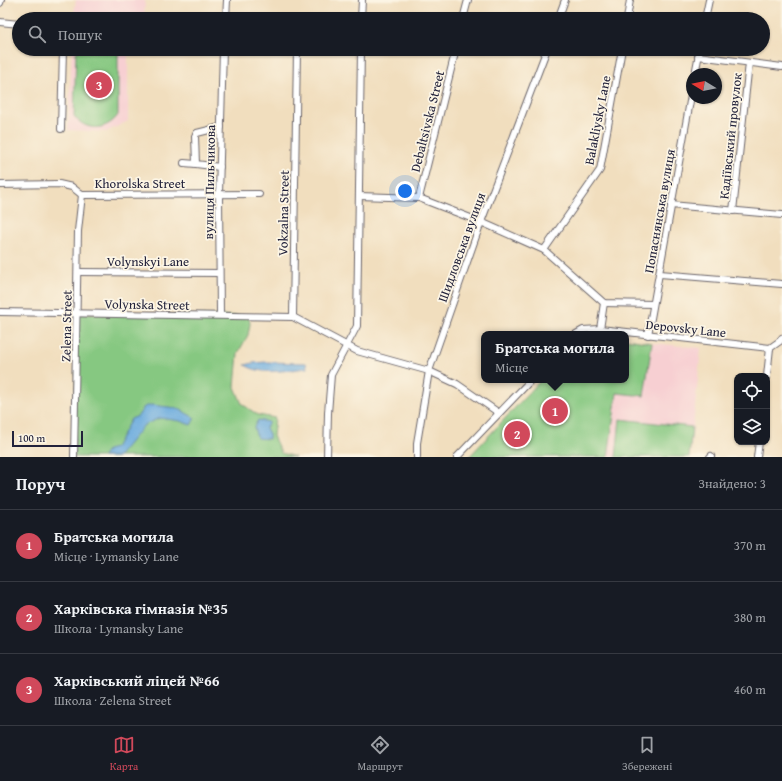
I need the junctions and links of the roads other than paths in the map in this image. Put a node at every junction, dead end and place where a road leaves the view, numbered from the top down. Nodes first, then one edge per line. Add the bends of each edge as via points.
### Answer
1 (0, 0) edge
2 (227, 0) edge
3 (362, 0) edge
4 (468, 0) edge
5 (565, 0) edge
6 (630, 0) edge
7 (709, 0) edge
8 (0, 3) edge
9 (226, 12) edge
10 (361, 12) edge
11 (465, 12) edge
12 (561, 12) edge
13 (628, 12) edge
14 (706, 12) edge
15 (0, 22) edge
16 (12, 23) edge
17 (63, 56) edge
18 (223, 56) edge
19 (297, 56) edge
20 (361, 56) edge
21 (454, 56) edge
22 (544, 56) edge
23 (621, 56) edge
24 (698, 56) joint
25 (749, 63) junction
26 (782, 67) edge
27 (696, 68) edge
28 (689, 104) edge
29 (221, 127) junction
30 (61, 129) dead end
31 (184, 163) dead end
32 (196, 164) junction
33 (220, 167) junction
34 (0, 185) edge
35 (219, 194) junction
36 (259, 194) dead end
37 (82, 195) junction
38 (359, 196) junction
39 (419, 198) junction
40 (671, 205) junction
41 (733, 211) junction
42 (782, 215) edge
43 (481, 222) junction
44 (544, 250) junction
45 (78, 272) junction
46 (219, 273) junction
47 (660, 274) junction
48 (782, 284) edge
49 (604, 303) junction
50 (653, 304) junction
51 (0, 312) edge
52 (77, 314) junction
53 (220, 315) junction
54 (293, 317) junction
55 (600, 329) junction
56 (581, 331) edge
57 (616, 331) edge
58 (629, 333) edge
59 (648, 335) junction
60 (782, 338) edge
61 (346, 345) junction
62 (770, 348) junction
63 (429, 370) junction
64 (767, 373) edge
65 (528, 383) edge
66 (499, 413) junction
67 (759, 445) edge
68 (74, 457) edge
69 (327, 457) edge
70 (417, 457) edge
71 (457, 457) edge
72 (757, 457) edge

1 - 8 street
2 - 9 street
3 - 10 street
4 - 11 street
5 - 12 street
6 - 13 street
7 - 14 street
15 - 16 street
17 - 30 street
18 - 29 street, вулиця Пильчикова
19 - 54 street, Vokzalna Street
20 - 38 street
21 - 39 street, Debaltsivska Street
22 - 43 street, Шидловська вулиця
23 - 44 street, Balakliysky Lane via 600,170
24 - 25 street
24 - 27 street
25 - 26 street
25 - 41 street, Кадіївський провулок
28 - 40 street, Попаснянська вулиця
29 - 32 street via 197,133
29 - 33 street, вулиця Пильчикова
31 - 32 street
32 - 33 street
33 - 35 street, вулиця Пильчикова
34 - 37 street, Khorolska Street via 59,184 72,187
35 - 36 street, Khorolska Street
35 - 37 street, Khorolska Street
35 - 46 street, вулиця Пильчикова
37 - 45 street, Zelena Street via 78,231
38 - 39 street
38 - 61 street via 357,326
39 - 43 street
40 - 41 street
40 - 47 street, Попаснянська вулиця
41 - 42 street
43 - 44 street
43 - 63 street, Шидловська вулиця
44 - 49 street
45 - 46 street, Volynskyi Lane
45 - 52 street, Zelena Street
46 - 53 street, вулиця Пильчикова
47 - 48 street
47 - 50 street, Попаснянська вулиця
49 - 50 street
49 - 55 street
50 - 59 street, Попаснянська вулиця
51 - 52 street, Volynska Street
52 - 53 street, Volynska Street
52 - 68 street, Zelena Street
53 - 54 street, Volynska Street
54 - 61 street
55 - 56 street, Depovsky Lane
55 - 57 street, Depovsky Lane
58 - 59 street, Depovsky Lane
59 - 62 street, Depovsky Lane
60 - 62 street
61 - 63 street via 357,352
61 - 69 street via 331,375
62 - 64 street
63 - 66 street via 457,384
63 - 70 street, Шидловська вулиця
65 - 66 street
66 - 71 street
67 - 72 street

